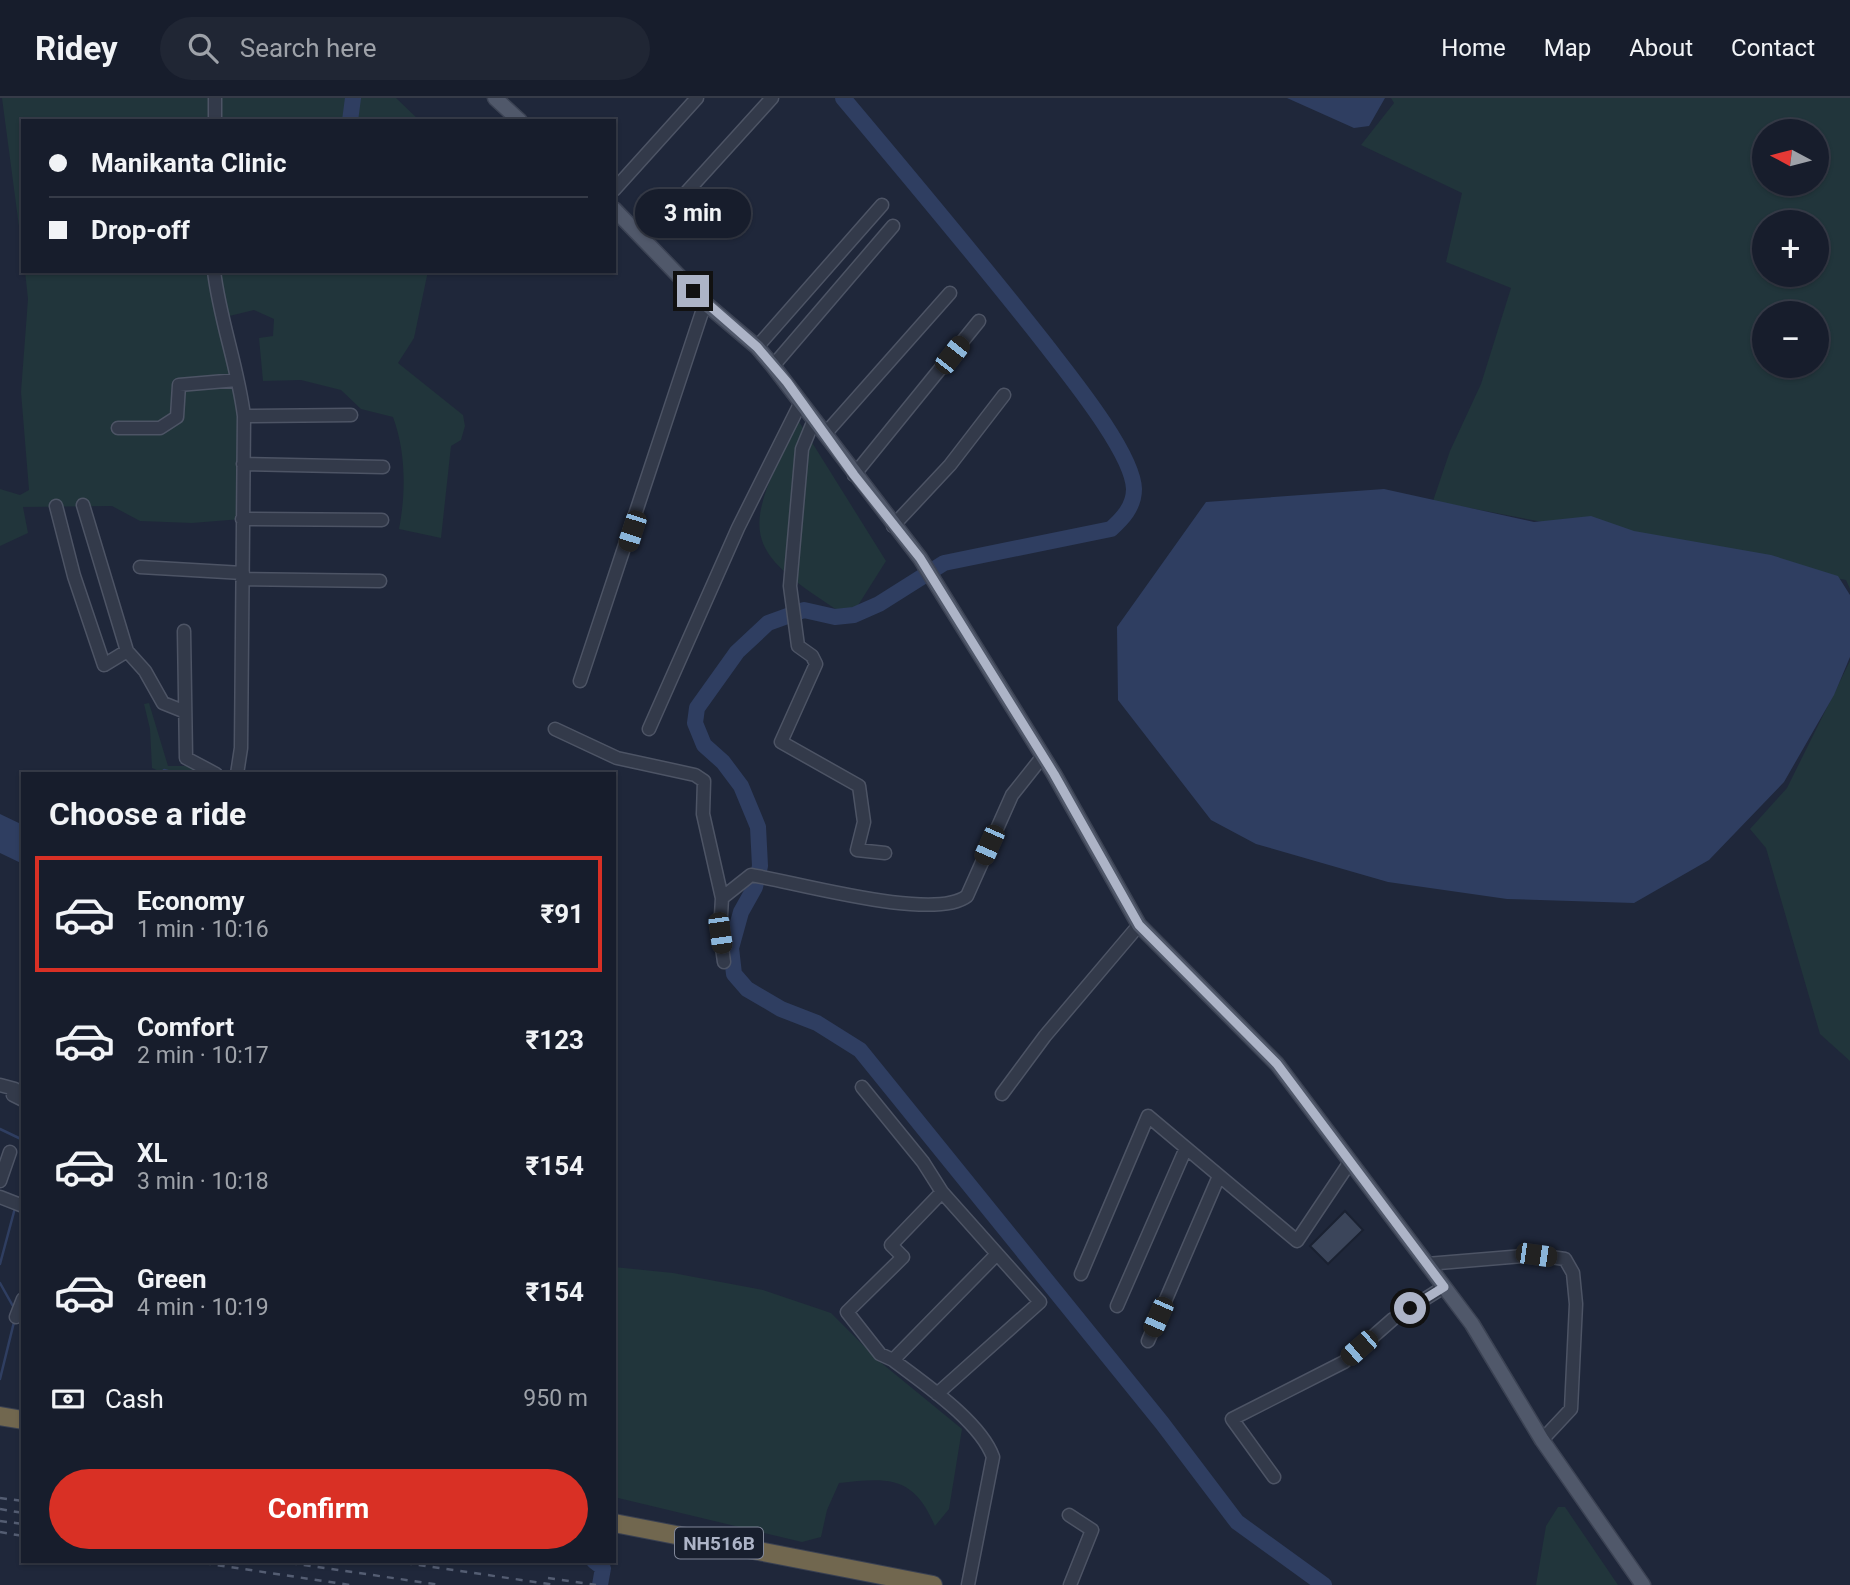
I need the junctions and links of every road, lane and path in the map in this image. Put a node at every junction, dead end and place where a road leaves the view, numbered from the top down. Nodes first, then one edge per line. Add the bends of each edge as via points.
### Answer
1 (215, 98) edge
2 (495, 98) edge
3 (697, 98) edge
4 (772, 98) edge
5 (215, 119) edge
6 (518, 119) edge
7 (616, 188) edge
8 (881, 205) dead end
9 (616, 211) edge
10 (893, 226) dead end
11 (643, 239) junction
12 (214, 273) edge
13 (950, 293) dead end
14 (705, 303) junction
15 (979, 321) dead end
16 (757, 347) junction
17 (773, 366) junction
18 (237, 380) junction
19 (1003, 395) dead end
20 (801, 402) junction
21 (351, 415) dead end
22 (244, 416) junction
23 (814, 420) junction
24 (118, 428) dead end
25 (825, 434) junction
26 (243, 464) junction
27 (383, 467) dead end
28 (854, 475) junction
29 (83, 505) dead end
30 (56, 506) dead end
31 (242, 519) junction
32 (382, 520) dead end
33 (892, 526) junction
34 (140, 567) dead end
35 (242, 576) junction
36 (380, 581) dead end
37 (184, 631) dead end
38 (127, 651) junction
39 (580, 681) dead end
40 (184, 711) junction
41 (555, 729) dead end
42 (649, 729) dead end
43 (1043, 756) junction
44 (212, 772) edge
45 (237, 772) edge
46 (885, 853) dead end
47 (722, 898) junction
48 (1139, 925) junction
49 (724, 962) dead end
50 (0, 1085) edge
51 (862, 1087) dead end
52 (1002, 1094) dead end
53 (21, 1099) edge
54 (1186, 1148) junction
55 (10, 1152) dead end
56 (1350, 1162) junction
57 (1219, 1176) junction
58 (0, 1181) edge
59 (942, 1192) junction
60 (996, 1255) junction
61 (1426, 1264) junction
62 (1081, 1274) dead end
63 (1444, 1287) junction
64 (21, 1304) edge
65 (1117, 1307) dead end
66 (16, 1317) dead end
67 (1148, 1341) dead end
68 (893, 1360) junction
69 (937, 1394) junction
70 (0, 1416) edge
71 (21, 1420) edge
72 (1542, 1440) junction
73 (1274, 1477) dead end
74 (1069, 1515) dead end
75 (616, 1523) edge
76 (933, 1585) edge
77 (968, 1585) edge
78 (1070, 1585) edge
79 (1643, 1585) edge

1 - 5 street
2 - 6 main road
3 - 7 street
4 - 11 street
8 - 16 street
9 - 11 main road
10 - 17 street
11 - 14 main road
12 - 18 street
13 - 25 street
14 - 16 main road
14 - 39 street
15 - 28 street
16 - 17 main road
17 - 20 main road
18 - 22 street
18 - 24 street via 179,385 177,417 159,428
19 - 33 street via 950,465
20 - 23 main road
20 - 42 street via 738,528
21 - 22 street
22 - 26 street
23 - 25 main road
23 - 46 street via 802,449 790,586 798,646 816,664 781,742 859,786 864,822 857,850
25 - 28 main road
26 - 27 street
26 - 31 street
28 - 33 main road
29 - 38 street
30 - 38 street via 104,665
31 - 32 street
31 - 35 street
33 - 43 main road via 920,558
34 - 35 street
35 - 36 street
35 - 45 street
37 - 40 street
38 - 40 street via 163,703
40 - 44 street via 186,758
41 - 47 street via 617,758 695,775 704,781 703,814
43 - 47 street via 1012,795 967,896 958,902 905,904 751,875
43 - 48 main road
47 - 49 street
48 - 52 street
48 - 56 main road via 1277,1064
50 - 53 street via 15,1089 13,1095
51 - 59 street
54 - 57 street
54 - 62 street via 1148,1116
54 - 65 street
55 - 58 street
56 - 57 street via 1297,1241
56 - 61 main road
57 - 67 street
59 - 60 street
59 - 68 street via 891,1245 903,1258 847,1312 880,1354
60 - 68 street
60 - 69 street via 1040,1302
61 - 63 main road
61 - 72 street via 1536,1255 1565,1259 1573,1273 1576,1304 1571,1409
63 - 72 main road via 1472,1324
63 - 73 street via 1392,1319 1344,1362 1232,1419
64 - 66 street
68 - 69 street
69 - 77 street via 988,1444 992,1457
70 - 71 highway
72 - 79 main road
74 - 78 street via 1092,1530
75 - 76 highway, NH516B

